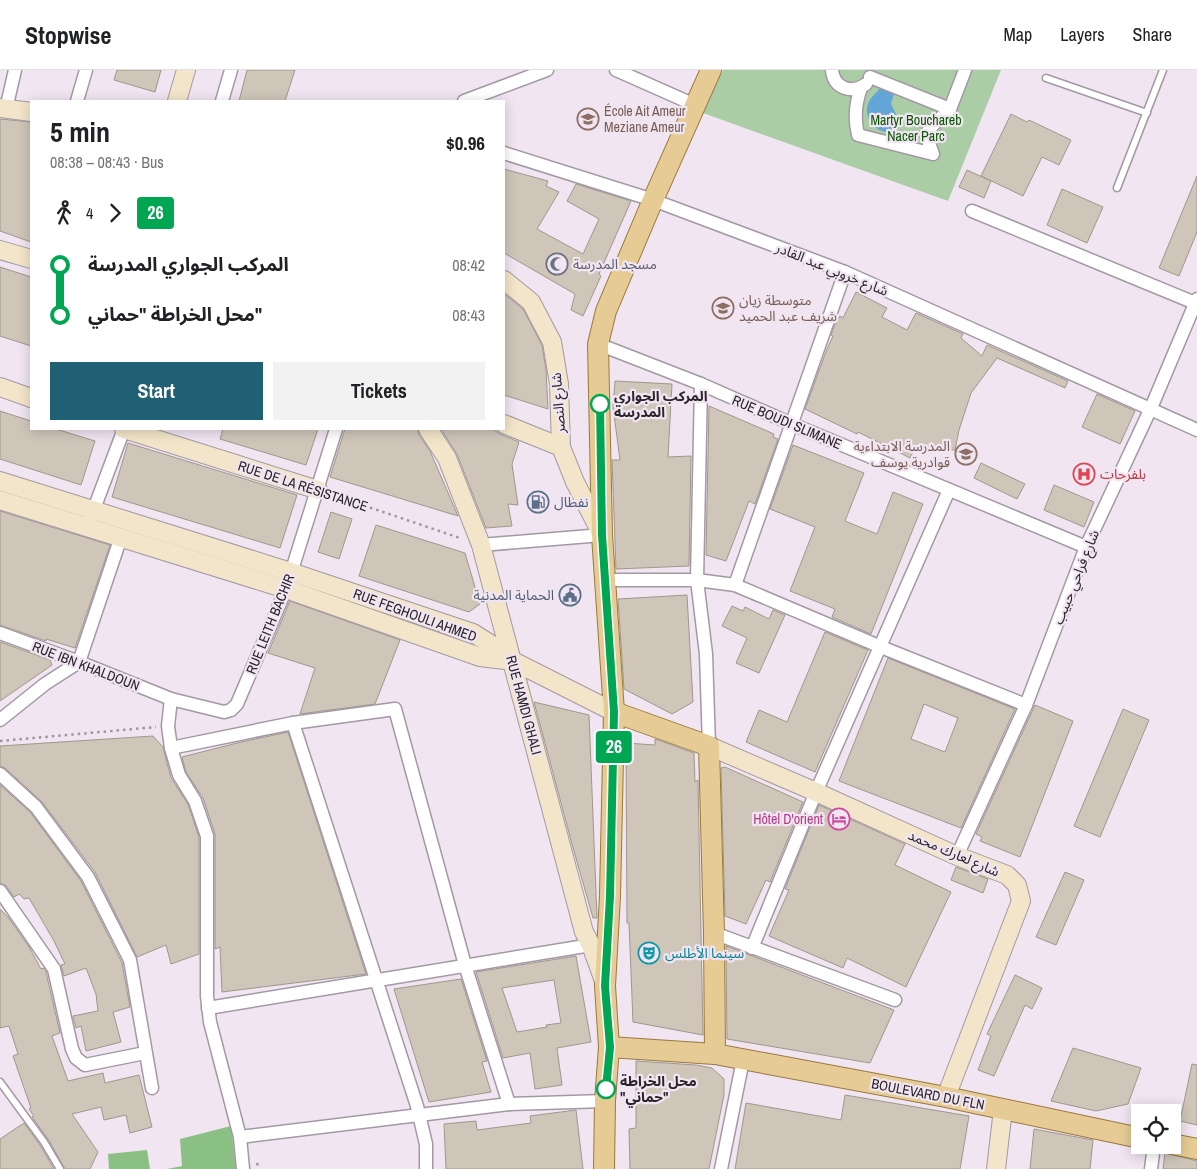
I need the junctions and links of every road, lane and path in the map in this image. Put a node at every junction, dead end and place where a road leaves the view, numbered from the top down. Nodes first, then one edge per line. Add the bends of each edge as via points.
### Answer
1 (15, 70) edge
2 (86, 70) edge
3 (186, 70) edge
4 (231, 70) edge
5 (548, 70) edge
6 (616, 70) edge
7 (711, 70) edge
8 (832, 70) edge
9 (965, 70) edge
10 (1163, 70) edge
11 (873, 74) edge
12 (1046, 78) dead end
13 (859, 93) junction
14 (77, 100) edge
15 (177, 100) edge
16 (222, 100) edge
17 (467, 100) edge
18 (695, 105) junction
19 (3, 108) edge
20 (950, 109) junction
21 (30, 112) edge
22 (1147, 113) junction
23 (505, 153) edge
24 (1117, 188) dead end
25 (653, 200) junction
26 (972, 211) dead end
27 (0, 250) edge
28 (30, 259) edge
29 (845, 272) junction
30 (505, 281) edge
31 (1196, 301) edge
32 (598, 344) junction
33 (701, 384) junction
34 (0, 387) edge
35 (30, 398) edge
36 (1151, 408) junction
37 (505, 424) edge
38 (792, 424) junction
39 (124, 430) edge
40 (127, 430) edge
41 (336, 430) edge
42 (429, 430) edge
43 (1197, 430) edge
44 (561, 447) junction
45 (0, 481) edge
46 (318, 490) junction
47 (949, 490) junction
48 (0, 500) edge
49 (93, 509) junction
50 (88, 526) junction
51 (602, 535) junction
52 (121, 537) junction
53 (480, 545) junction
54 (1086, 547) junction
55 (289, 580) junction
56 (605, 580) junction
57 (698, 580) junction
58 (735, 585) junction
59 (0, 633) edge
60 (881, 647) junction
61 (79, 662) junction
62 (512, 662) junction
63 (171, 699) junction
64 (1026, 705) junction
65 (614, 712) junction
66 (0, 720) edge
67 (293, 723) junction
68 (168, 726) junction
69 (0, 741) edge
70 (709, 746) junction
71 (171, 748) junction
72 (0, 774) edge
73 (816, 792) junction
74 (956, 856) junction
75 (0, 891) edge
76 (714, 933) junction
77 (591, 945) junction
78 (752, 948) junction
79 (465, 965) junction
80 (377, 981) junction
81 (605, 986) junction
82 (895, 1000) dead end
83 (208, 1008) junction
84 (610, 1047) junction
85 (145, 1053) junction
86 (715, 1054) junction
87 (743, 1060) junction
88 (0, 1082) edge
89 (152, 1088) dead end
90 (946, 1097) junction
91 (605, 1101) junction
92 (509, 1104) junction
93 (1004, 1109) junction
94 (420, 1116) junction
95 (1131, 1136) edge
96 (240, 1137) junction
97 (1181, 1146) edge
98 (1197, 1149) edge
99 (1153, 1154) edge
100 (60, 1169) edge
101 (243, 1169) edge
102 (426, 1169) edge
103 (604, 1169) edge
104 (721, 1169) edge
105 (996, 1169) edge
106 (1151, 1169) edge

1 - 19 street
2 - 14 street
3 - 15 street
4 - 16 street
5 - 17 street
6 - 18 street
7 - 18 main road
8 - 13 street via 840,86
9 - 20 street
10 - 22 lane
11 - 13 street
11 - 20 street
12 - 22 lane
13 - 20 street via 854,120 858,135 933,154 926,136
18 - 25 main road
19 - 21 street
22 - 24 lane
23 - 25 street, شارع خروبي عبد القادر
25 - 29 street, شارع خروبي عبد القادر
25 - 32 main road via 606,311
26 - 31 street
27 - 28 street
29 - 36 street, شارع خروبي عبد القادر
29 - 38 street
30 - 44 street, شارع النصر via 531,302 552,342 559,384
31 - 36 street, شارع فراحي حبيب
32 - 33 street, RUE BOUDI SLIMANE
32 - 51 main road
33 - 38 street, RUE BOUDI SLIMANE
33 - 57 street
34 - 35 street
36 - 43 street, شارع خروبي عبد القادر
36 - 54 street, شارع فراحي حبيب
37 - 44 street
38 - 47 street, RUE BOUDI SLIMANE
38 - 58 street
39 - 49 street
40 - 46 street, RUE DE LA RÉSISTANCE
41 - 46 street, RUE LEITH BACHIR
42 - 53 street, RUE HAMDI GHALI via 447,458
44 - 51 street, شارع النصر
45 - 49 street, RUE FEGHOULI AHMED
46 - 53 path, RUE DE LA RÉSISTANCE
46 - 55 street, RUE LEITH BACHIR
47 - 54 street, RUE BOUDI SLIMANE
47 - 60 street
48 - 50 street, RUE FEGHOULI AHMED
49 - 50 street
49 - 55 street, RUE FEGHOULI AHMED
50 - 52 street, RUE FEGHOULI AHMED
51 - 53 street
51 - 56 main road
52 - 55 street, RUE FEGHOULI AHMED
52 - 61 street
53 - 62 street, RUE HAMDI GHALI
54 - 64 street, شارع فراحي حبيب
55 - 62 street, RUE FEGHOULI AHMED via 473,634
55 - 63 street, RUE LEITH BACHIR via 237,704 224,712
56 - 57 street
56 - 65 main road
57 - 58 street
57 - 70 street via 706,654
58 - 60 street
59 - 61 street, RUE IBN KHALDOUN
60 - 64 street
60 - 73 street
61 - 63 street, RUE IBN KHALDOUN
61 - 66 street
62 - 65 street, RUE FEGHOULI AHMED
62 - 77 street, RUE HAMDI GHALI via 584,932
63 - 68 street
64 - 74 street, شارع فراحي حبيب
65 - 70 main road
65 - 81 main road
67 - 71 street
67 - 79 street via 395,709
67 - 80 street
68 - 69 path
68 - 71 street
70 - 73 street, شارع لعارك محمد
70 - 76 main road
71 - 83 street via 207,836
72 - 85 street via 36,807 88,877 130,960
73 - 74 street, شارع لعارك محمد
73 - 78 street
74 - 90 street, شارع لعارك محمد via 1007,875 1017,885 1021,902
75 - 85 street via 54,969 76,1058 85,1065
76 - 78 street
76 - 86 main road
77 - 79 street
77 - 81 street, RUE HAMDI GHALI
78 - 82 street
79 - 80 street
79 - 92 street
80 - 83 street
80 - 94 street
81 - 84 main road
83 - 96 street
84 - 86 main road, BOULEVARD DU FLN
84 - 91 main road
85 - 89 street
86 - 87 main road, BOULEVARD DU FLN
87 - 90 main road, BOULEVARD DU FLN
87 - 104 street
88 - 100 lane
90 - 93 main road, BOULEVARD DU FLN
91 - 92 street
91 - 103 main road
92 - 94 street
93 - 95 main road, BOULEVARD DU FLN
93 - 105 street
94 - 96 street
94 - 102 street via 426,1144
96 - 101 street
97 - 98 main road
99 - 106 street

